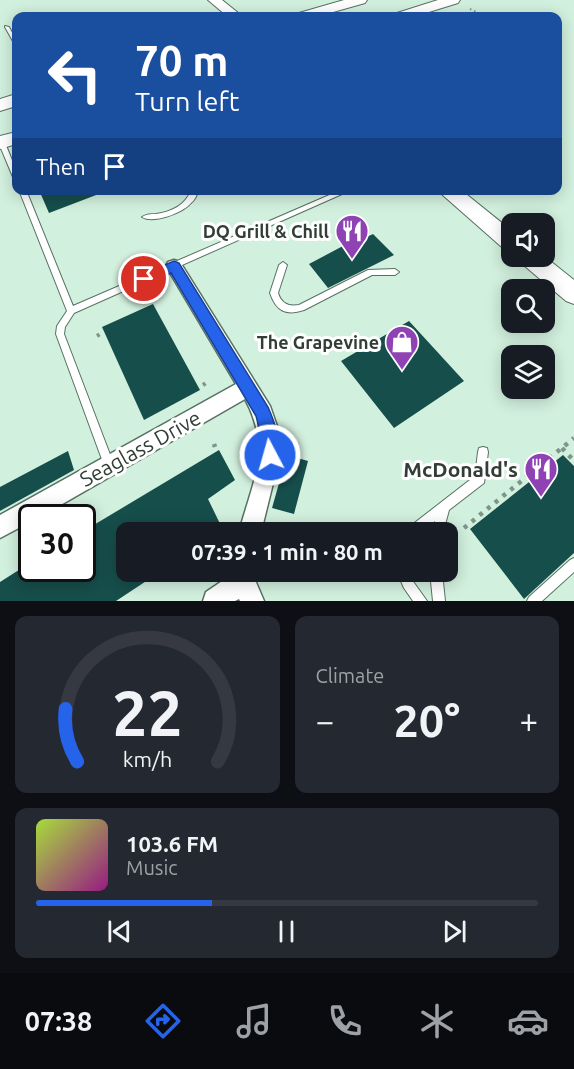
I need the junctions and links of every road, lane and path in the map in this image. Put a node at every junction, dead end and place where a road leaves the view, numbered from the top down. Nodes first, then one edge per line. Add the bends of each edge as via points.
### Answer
1 (214, 0) edge
2 (360, 0) edge
3 (453, 0) edge
4 (470, 9) dead end
5 (230, 12) edge
6 (318, 12) edge
7 (415, 12) edge
8 (476, 12) edge
9 (7, 27) dead end
10 (12, 36) edge
11 (6, 141) edge
12 (12, 163) edge
13 (24, 195) edge
14 (194, 195) edge
15 (337, 195) edge
16 (453, 195) edge
17 (146, 217) dead end
18 (501, 234) edge
19 (283, 265) dead end
20 (174, 266) junction
21 (541, 267) edge
22 (394, 272) dead end
23 (574, 294) edge
24 (71, 311) junction
25 (248, 387) junction
26 (574, 438) edge
27 (562, 448) junction
28 (483, 452) dead end
29 (574, 460) edge
30 (109, 465) junction
31 (444, 507) junction
32 (253, 522) edge
33 (425, 522) edge
34 (440, 522) edge
35 (0, 526) edge
36 (464, 528) dead end
37 (574, 564) edge
38 (407, 582) edge
39 (437, 582) edge
40 (246, 585) edge
41 (215, 601) edge
42 (421, 601) edge
43 (439, 601) edge
44 (533, 601) edge

1 - 5 main road
2 - 6 main road
3 - 7 main road
4 - 8 path
9 - 10 lane
11 - 12 lane
13 - 24 lane
14 - 17 lane via 187,206 158,217
15 - 20 lane
16 - 18 main road
19 - 22 lane via 274,293 281,306 291,310 370,272
20 - 24 lane
20 - 25 street
21 - 23 main road
24 - 30 lane via 60,334
25 - 30 street, Seaglass Drive
25 - 32 street via 263,413 270,455
26 - 27 path
27 - 29 path
27 - 36 path
28 - 31 lane via 480,479
30 - 35 street, Seaglass Drive
31 - 33 lane
31 - 34 lane
37 - 44 lane
38 - 42 lane
39 - 43 lane
40 - 41 street

